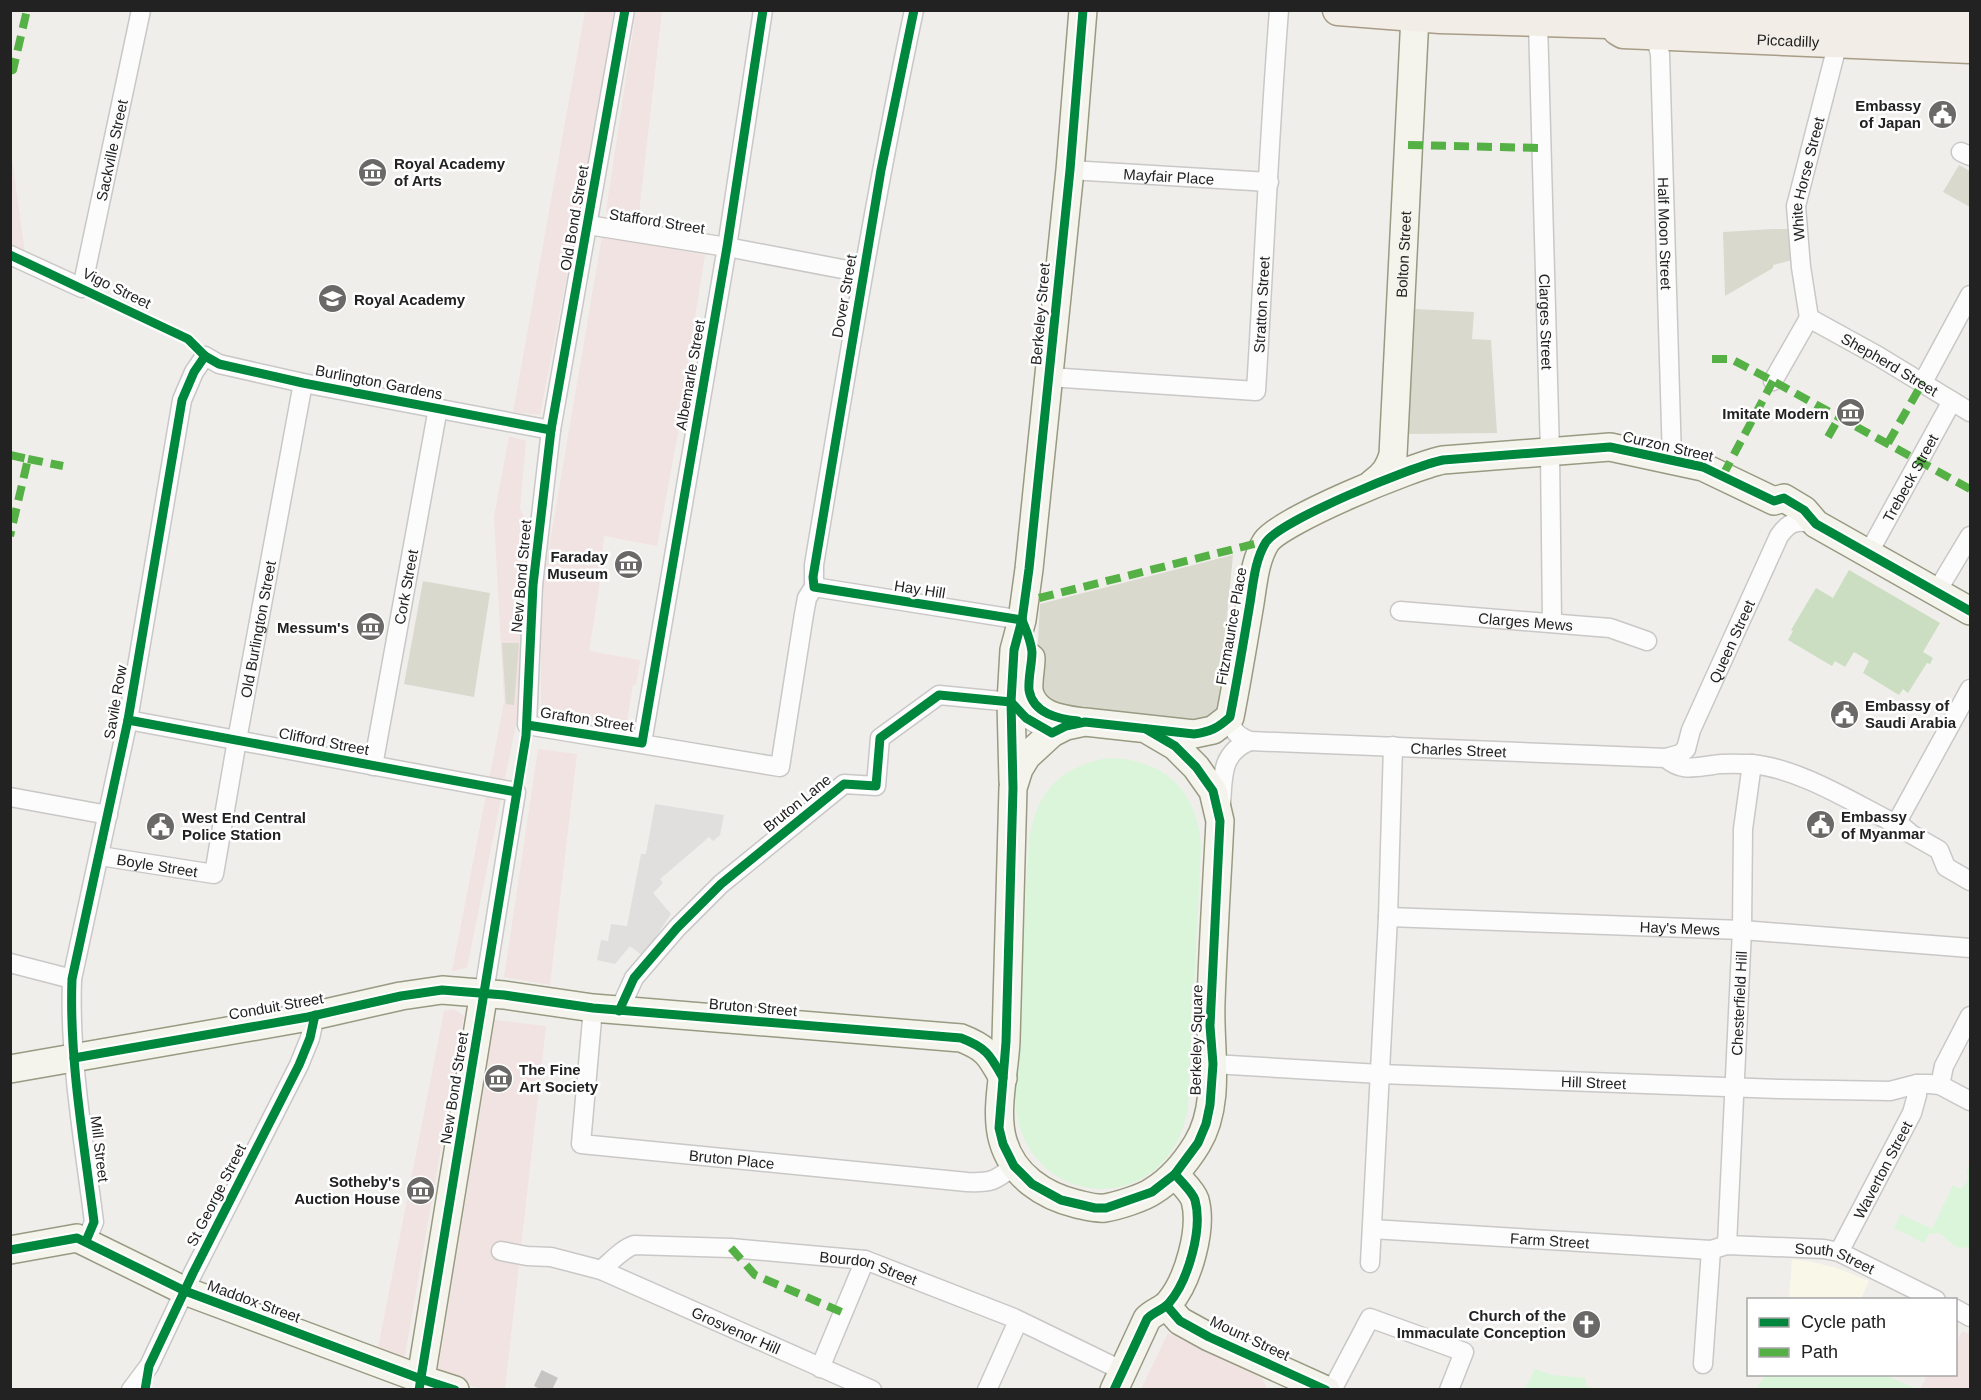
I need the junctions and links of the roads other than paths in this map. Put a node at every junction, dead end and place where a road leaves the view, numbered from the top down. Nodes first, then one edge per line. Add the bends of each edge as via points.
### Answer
1 (141, 10) edge
2 (625, 10) edge
3 (763, 10) edge
4 (914, 10) edge
5 (1083, 10) edge
6 (1279, 10) edge
7 (1338, 10) edge
8 (1415, 16) junction
9 (1538, 22) junction
10 (1971, 22) edge
11 (1646, 25) junction
12 (1838, 42) junction
13 (1971, 48) edge
14 (1070, 170) junction
15 (1269, 182) junction
16 (588, 225) junction
17 (727, 247) junction
18 (10, 255) edge
19 (863, 273) junction
20 (82, 288) joint
21 (1971, 295) edge
22 (1809, 318) junction
23 (205, 356) joint
24 (1049, 377) junction
25 (1773, 381) dead end
26 (1923, 382) junction
27 (303, 383) junction
28 (1952, 401) junction
29 (438, 408) junction
30 (1971, 412) edge
31 (551, 430) junction
32 (1550, 452) junction
33 (1672, 460) junction
34 (1370, 486) junction
35 (1774, 501) junction
36 (1815, 524) junction
37 (1779, 536) junction
38 (1971, 536) edge
39 (1266, 542) joint
40 (1868, 554) junction
41 (814, 587) junction
42 (1937, 591) junction
43 (1400, 611) dead end
44 (1971, 611) edge
45 (1022, 620) junction
46 (1552, 622) junction
47 (1647, 641) dead end
48 (1971, 689) edge
49 (1011, 702) junction
50 (1230, 717) junction
51 (128, 720) junction
52 (1084, 723) junction
53 (527, 725) joint
54 (1146, 729) junction
55 (1052, 733) junction
56 (237, 740) junction
57 (1250, 741) junction
58 (642, 743) junction
59 (1393, 746) junction
60 (1686, 749) junction
61 (1666, 758) junction
62 (1752, 764) junction
63 (1713, 765) junction
64 (373, 766) junction
65 (1013, 788) junction
66 (516, 792) joint
67 (10, 797) edge
68 (108, 815) junction
69 (1220, 821) junction
70 (1897, 822) junction
71 (100, 855) junction
72 (214, 874) joint
73 (1971, 881) edge
74 (1388, 917) junction
75 (1742, 930) junction
76 (1971, 948) edge
77 (10, 963) edge
78 (72, 979) junction
79 (484, 992) junction
80 (606, 1010) junction
81 (1007, 1014) junction
82 (315, 1015) junction
83 (1971, 1016) edge
84 (961, 1038) junction
85 (74, 1058) junction
86 (1213, 1064) junction
87 (10, 1069) edge
88 (1380, 1074) junction
89 (1003, 1078) junction
90 (1917, 1084) junction
91 (1940, 1085) junction
92 (1733, 1087) junction
93 (1971, 1101) edge
94 (1014, 1166) junction
95 (1175, 1174) junction
96 (1372, 1229) junction
97 (86, 1241) junction
98 (1719, 1248) junction
99 (10, 1250) edge
100 (501, 1251) dead end
101 (1839, 1252) junction
102 (865, 1260) junction
103 (1371, 1263) dead end
104 (601, 1270) junction
105 (185, 1292) junction
106 (1934, 1298) edge
107 (1167, 1306) junction
108 (1957, 1310) edge
109 (1971, 1317) edge
110 (1018, 1321) junction
111 (1703, 1364) dead end
112 (149, 1366) junction
113 (820, 1368) junction
114 (1118, 1380) edge
115 (1284, 1381) edge
116 (420, 1384) edge
117 (131, 1389) edge
118 (145, 1389) edge
119 (455, 1389) edge
120 (872, 1389) edge
121 (987, 1389) edge
122 (1326, 1389) edge
123 (1332, 1389) edge
124 (1449, 1389) edge

1 - 20 street, Sackville Street
2 - 16 street, Old Bond Street
3 - 17 street, Albemarle Street
4 - 19 street, Dover Street
5 - 14 street, Berkeley Street
6 - 15 street, Stratton Street
7 - 8 main road, Piccadilly
8 - 9 main road, Piccadilly
8 - 34 street, Bolton Street via 1393,455 1389,468
9 - 11 main road, Piccadilly via 1608,23 1623,15
9 - 32 street, Clarges Street
10 - 11 main road, Piccadilly via 1837,15 1667,13
11 - 12 main road, Piccadilly
11 - 33 street, Half Moon Street via 1660,54
12 - 13 main road, Piccadilly
12 - 22 street, White Horse Street via 1796,206
14 - 15 street, Mayfair Place
14 - 24 street, Berkeley Street
15 - 24 street, Stratton Street via 1256,391
16 - 17 street, Stafford Street
16 - 31 street, Old Bond Street
17 - 19 street, Stafford Street
17 - 58 street, Albemarle Street
18 - 20 street, Vigo Street
19 - 41 street, Dover Street via 814,565
21 - 26 street
22 - 25 street
22 - 26 street, Shepherd Street
23 - 27 street, Burlington Gardens via 219,364
23 - 51 street, Savile Row via 182,400
24 - 45 street, Berkeley Street
26 - 28 street, Shepherd Street
27 - 29 street, Burlington Gardens
27 - 56 street, Old Burlington Street
28 - 30 street, Shepherd Street
28 - 40 street, Trebeck Street
29 - 31 street, Burlington Gardens
29 - 64 street, Cork Street
31 - 53 street, New Bond Street via 533,585
32 - 33 street, Curzon Street via 1610,447
32 - 34 street, Curzon Street via 1443,460
32 - 46 street, Clarges Street
33 - 35 street, Curzon Street via 1703,467
34 - 39 street, Curzon Street via 1291,524
35 - 36 street, Curzon Street via 1784,498 1804,510
35 - 37 street
36 - 37 street via 1798,521 1785,527
36 - 40 street, Curzon Street
37 - 60 street, Queen Street via 1691,730
38 - 42 street
39 - 50 street, Fitzmaurice Place via 1256,567
40 - 42 street, Curzon Street
41 - 45 street, Hay Hill
41 - 58 street, Grafton Street via 807,598 780,767
42 - 44 street, Curzon Street
43 - 46 street, Clarges Mews
45 - 49 street, Berkeley Street via 1014,650
45 - 52 street, Berkeley Street via 1032,652 1029,691 1034,703 1055,718
46 - 47 street, Clarges Mews via 1610,628
48 - 70 street
49 - 55 street via 1026,718
49 - 65 street, Berkeley Street
49 - 80 street, Bruton Lane via 939,695 880,738 876,786 844,784 721,884
50 - 54 street via 1208,732 1194,734
50 - 57 street via 1235,733
51 - 56 street, Clifford Street
51 - 68 street, Savile Row
52 - 54 street, Berkeley Square
52 - 55 street, Berkeley Square
53 - 58 street, Grafton Street
54 - 69 street, Berkeley Square via 1175,746 1196,767 1213,790
55 - 65 street, Berkeley Square via 1027,756
56 - 64 street, Clifford Street
56 - 72 street, Old Burlington Street
57 - 59 street, Charles Street
57 - 69 street via 1236,748 1226,762
59 - 61 street, Charles Street
59 - 74 street
60 - 61 street, Charles Street
60 - 63 street
61 - 63 street, Charles Street via 1674,766
62 - 63 street, Charles Street
62 - 70 street, Charles Street via 1798,777
62 - 75 street, Chesterfield Hill via 1743,829
64 - 66 street, Clifford Street
65 - 81 street, Berkeley Square
66 - 79 street, New Bond Street
67 - 68 street
68 - 71 street, Savile Row
69 - 86 street, Berkeley Square via 1211,1014
70 - 73 street, Charles Street via 1939,850 1946,867
71 - 72 street, Boyle Street
71 - 78 street, Savile Row
74 - 75 street, Hay's Mews
74 - 88 street
75 - 76 street, Hay's Mews
75 - 92 street, Chesterfield Hill
77 - 78 street
78 - 85 street, Savile Row
79 - 80 street, Bruton Street
79 - 82 street, Conduit Street via 442,990
79 - 116 street, New Bond Street
80 - 84 street, Bruton Street
80 - 94 street, Bruton Place via 581,1144 967,1182 989,1183
81 - 84 street, Bruton Street via 990,1029
81 - 89 street, Berkeley Square
82 - 85 street, Conduit Street
82 - 105 street, St George Street via 299,1065
83 - 91 street via 1944,1066
84 - 89 street, Bruton Street via 988,1053
85 - 87 street, Conduit Street
85 - 97 street, Mill Street via 94,1222
86 - 88 street, Hill Street
86 - 95 street, Berkeley Square via 1206,1124 1198,1143
88 - 92 street, Hill Street
88 - 96 street
89 - 94 street, Berkeley Square via 999,1128
90 - 91 street, Hill Street
90 - 92 street, Hill Street via 1890,1091
90 - 101 street, Waverton Street via 1912,1113
91 - 93 street, Hill Street
92 - 98 street, Chesterfield Hill
94 - 95 street, Berkeley Square via 1043,1192 1095,1208 1152,1192
95 - 107 street via 1195,1199 1197,1220 1185,1279
96 - 98 street, Farm Street
96 - 103 street
97 - 99 street, Maddox Street via 77,1238
97 - 105 street, Maddox Street
98 - 101 street, South Street
98 - 111 street, Chesterfield Hill
100 - 104 street, Grosvenor Hill via 551,1257
101 - 106 street, South Street
102 - 104 street, Bourdon Street via 730,1248 634,1245
102 - 110 street, Bourdon Street
102 - 113 street
104 - 113 street, Grosvenor Hill
105 - 112 street, St George Street
105 - 116 street, Maddox Street
107 - 114 street via 1147,1319
107 - 115 street, Mount Street via 1180,1321
108 - 109 street
110 - 114 street, Bourdon Street
110 - 121 street
112 - 117 street, St George Street
112 - 118 street, St George Street
113 - 120 street, Grosvenor Hill
115 - 122 street, Mount Street
116 - 119 street, Maddox Street
123 - 124 street via 1370,1318 1464,1352

